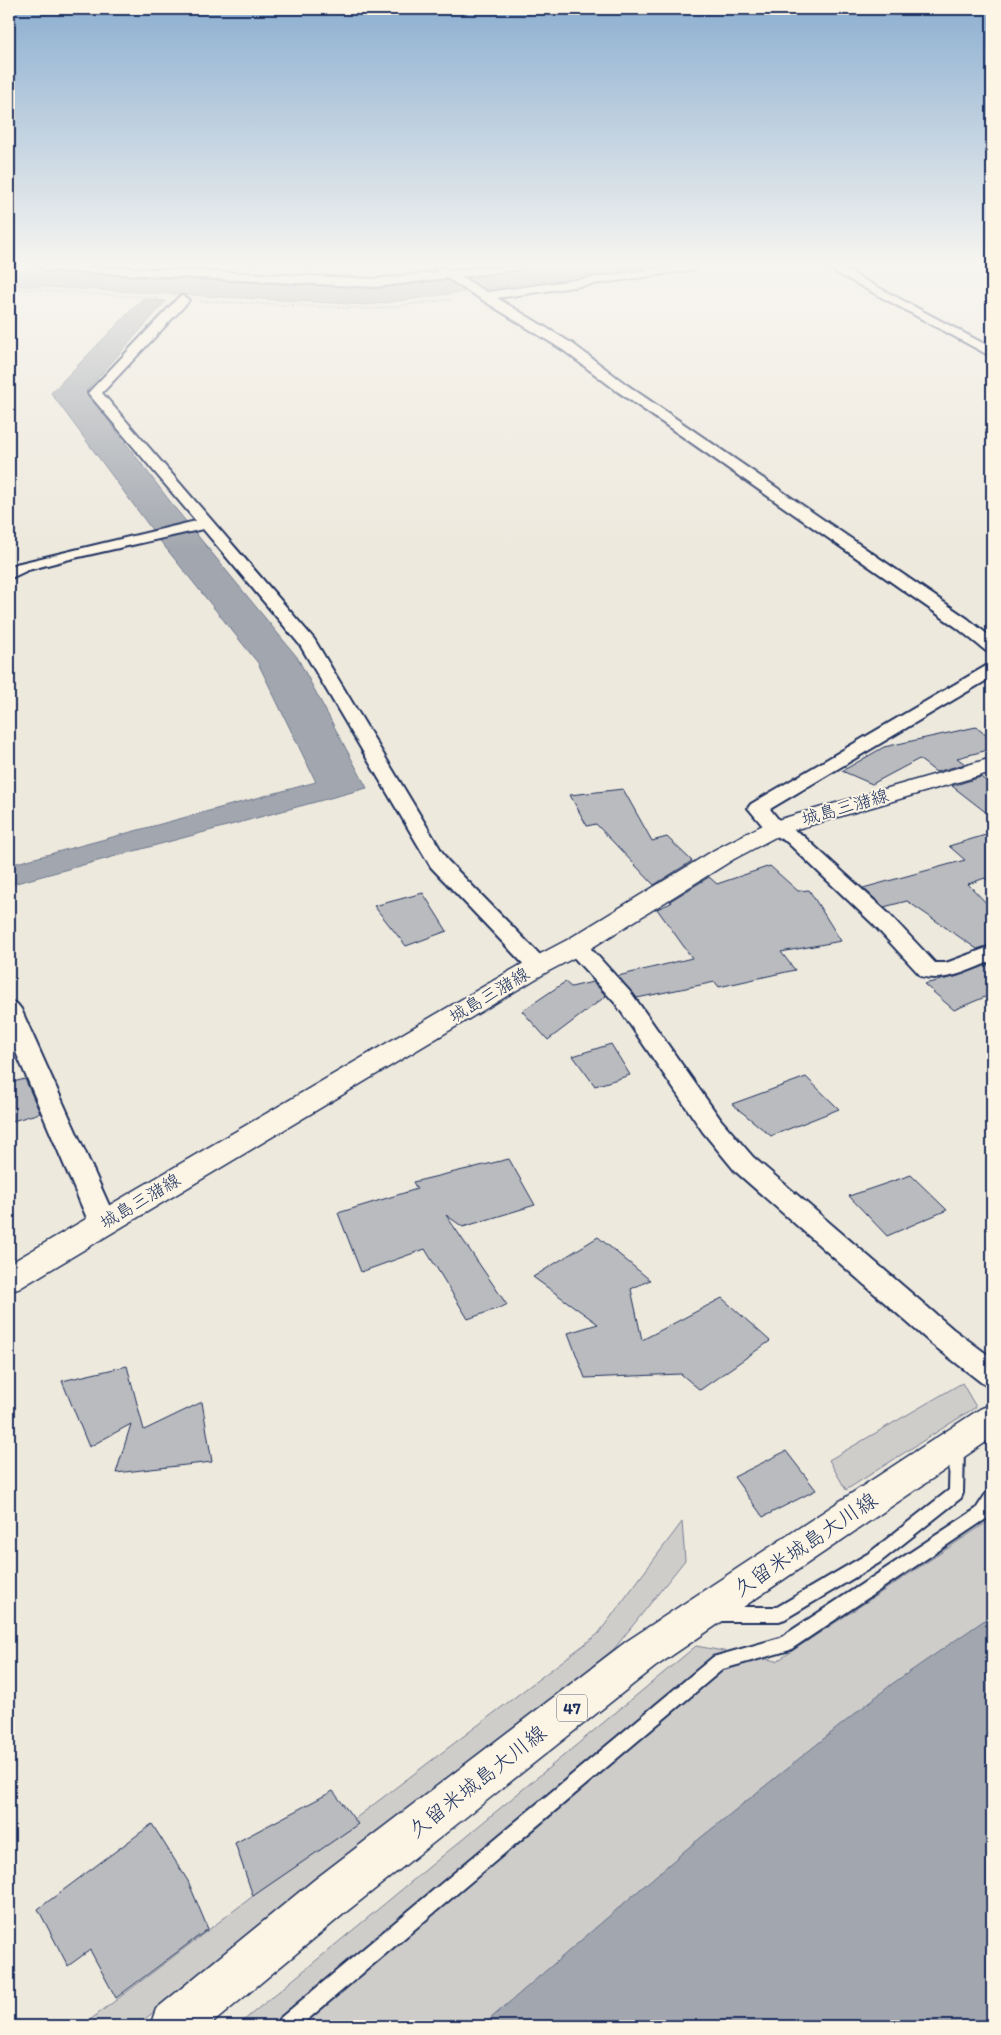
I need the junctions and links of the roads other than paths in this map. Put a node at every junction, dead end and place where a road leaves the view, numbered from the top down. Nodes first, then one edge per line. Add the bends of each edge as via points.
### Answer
1 (124, 362) edge
2 (588, 362) edge
3 (206, 524) junction
4 (9, 574) edge
5 (992, 647) edge
6 (992, 670) edge
7 (992, 765) edge
8 (775, 828) junction
9 (576, 946) junction
10 (992, 953) edge
11 (538, 966) junction
12 (10, 1014) edge
13 (103, 1223) junction
14 (9, 1279) edge
15 (992, 1374) edge
16 (992, 1419) edge
17 (958, 1442) junction
18 (992, 1496) edge
19 (874, 1558) junction
20 (889, 1575) junction
21 (700, 1614) junction
22 (173, 2026) edge
23 (286, 2026) edge

1 - 3 street via 95,393
2 - 5 street
3 - 4 street via 67,555 22,567
3 - 11 street via 308,643 438,863
6 - 8 street via 758,808
7 - 8 main road, 城島三潴線
8 - 9 main road, 城島三潴線 via 725,854
8 - 10 street via 794,838 880,918 929,971 949,970
9 - 11 main road, 城島三潴線
9 - 15 street via 624,999 712,1126 744,1164 943,1336
11 - 13 main road, 城島三潴線
12 - 13 street
13 - 14 main road, 城島三潴線
16 - 17 main road, 久留米城島大川線 / 47
17 - 19 lane via 956,1493
17 - 21 main road, 久留米城島大川線 / 47
18 - 20 lane via 981,1514
19 - 20 lane
19 - 21 lane via 779,1614
20 - 23 lane via 784,1645 719,1662
21 - 22 main road, 久留米城島大川線 / 47 via 641,1654 330,1896

